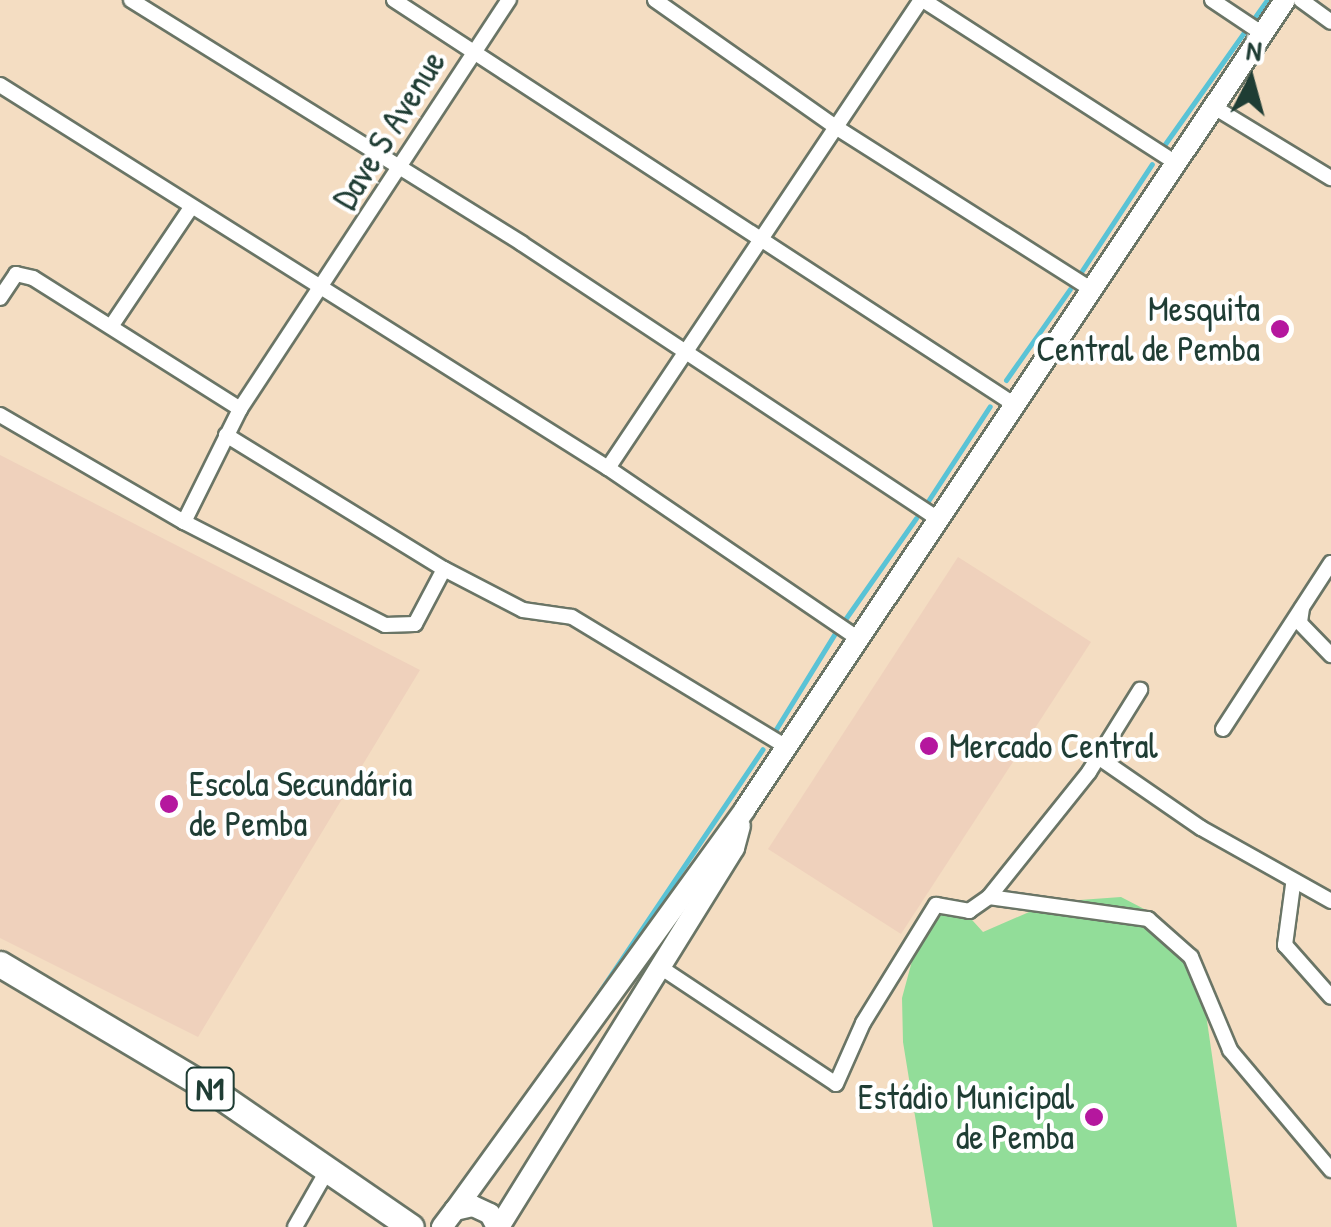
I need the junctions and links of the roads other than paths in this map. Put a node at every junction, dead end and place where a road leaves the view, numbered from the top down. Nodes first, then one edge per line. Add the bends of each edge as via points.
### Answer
1 (131, 0) edge
2 (394, 0) edge
3 (509, 0) edge
4 (654, 0) edge
5 (922, 0) edge
6 (1212, 0) edge
7 (1285, 0) edge
8 (1301, 0) edge
9 (1331, 22) edge
10 (1262, 34) junction
11 (473, 52) junction
12 (0, 85) edge
13 (1214, 106) junction
14 (834, 126) junction
15 (1174, 162) junction
16 (401, 167) junction
17 (1331, 178) edge
18 (190, 210) junction
19 (760, 238) junction
20 (1089, 288) junction
21 (322, 293) junction
22 (0, 298) edge
23 (112, 325) junction
24 (684, 354) junction
25 (1012, 402) junction
26 (240, 409) junction
27 (0, 416) edge
28 (226, 435) junction
29 (608, 468) junction
30 (937, 518) junction
31 (184, 522) junction
32 (1331, 564) edge
33 (444, 570) junction
34 (1302, 607) junction
35 (856, 637) junction
36 (1331, 655) edge
37 (1140, 690) dead end
38 (1223, 729) dead end
39 (785, 746) junction
40 (1098, 757) junction
41 (745, 809) junction
42 (1293, 884) junction
43 (989, 897) junction
44 (1331, 901) edge
45 (0, 964) edge
46 (660, 967) junction
47 (1331, 998) edge
48 (600, 1014) junction
49 (620, 1028) junction
50 (1331, 1170) edge
51 (327, 1171) junction
52 (456, 1210) junction
53 (294, 1227) edge
54 (411, 1227) edge
55 (442, 1227) edge
56 (498, 1227) edge

1 - 16 street
2 - 11 street
3 - 11 street, Dave S Avenue
4 - 14 street
5 - 14 street
5 - 15 street
6 - 10 street
7 - 10 street
8 - 9 street
10 - 13 street
11 - 16 street, Dave S Avenue
11 - 19 street
12 - 18 street
13 - 15 street
13 - 17 street
14 - 19 street
14 - 20 street
15 - 20 street
16 - 21 street, Dave S Avenue
16 - 24 street
18 - 21 street
18 - 23 street
19 - 24 street
19 - 25 street
20 - 25 street
21 - 26 street, Dave S Avenue
21 - 29 street
22 - 23 street via 20,273
23 - 26 street
24 - 29 street
24 - 30 street
25 - 30 street
26 - 28 street, Dave S Avenue
27 - 31 street
28 - 31 street, Dave S Avenue
28 - 33 street
29 - 35 street
30 - 35 street
31 - 33 street via 385,625 415,624
32 - 34 street
33 - 39 street via 523,610 572,616
34 - 36 street via 1300,622
34 - 38 street
35 - 39 street
37 - 40 street
39 - 41 street
40 - 42 street
40 - 43 street
41 - 46 street via 734,848
41 - 48 street
42 - 44 street
42 - 47 street via 1285,945
43 - 46 street via 970,911 936,905 864,1023 836,1084
43 - 50 street via 1148,919 1176,938 1191,957 1230,1050
45 - 51 highway, N1 via 82,1008
46 - 49 street
48 - 49 street
48 - 52 street
49 - 56 street
51 - 53 street
51 - 54 highway, N1
52 - 55 street
52 - 56 street via 482,1208

